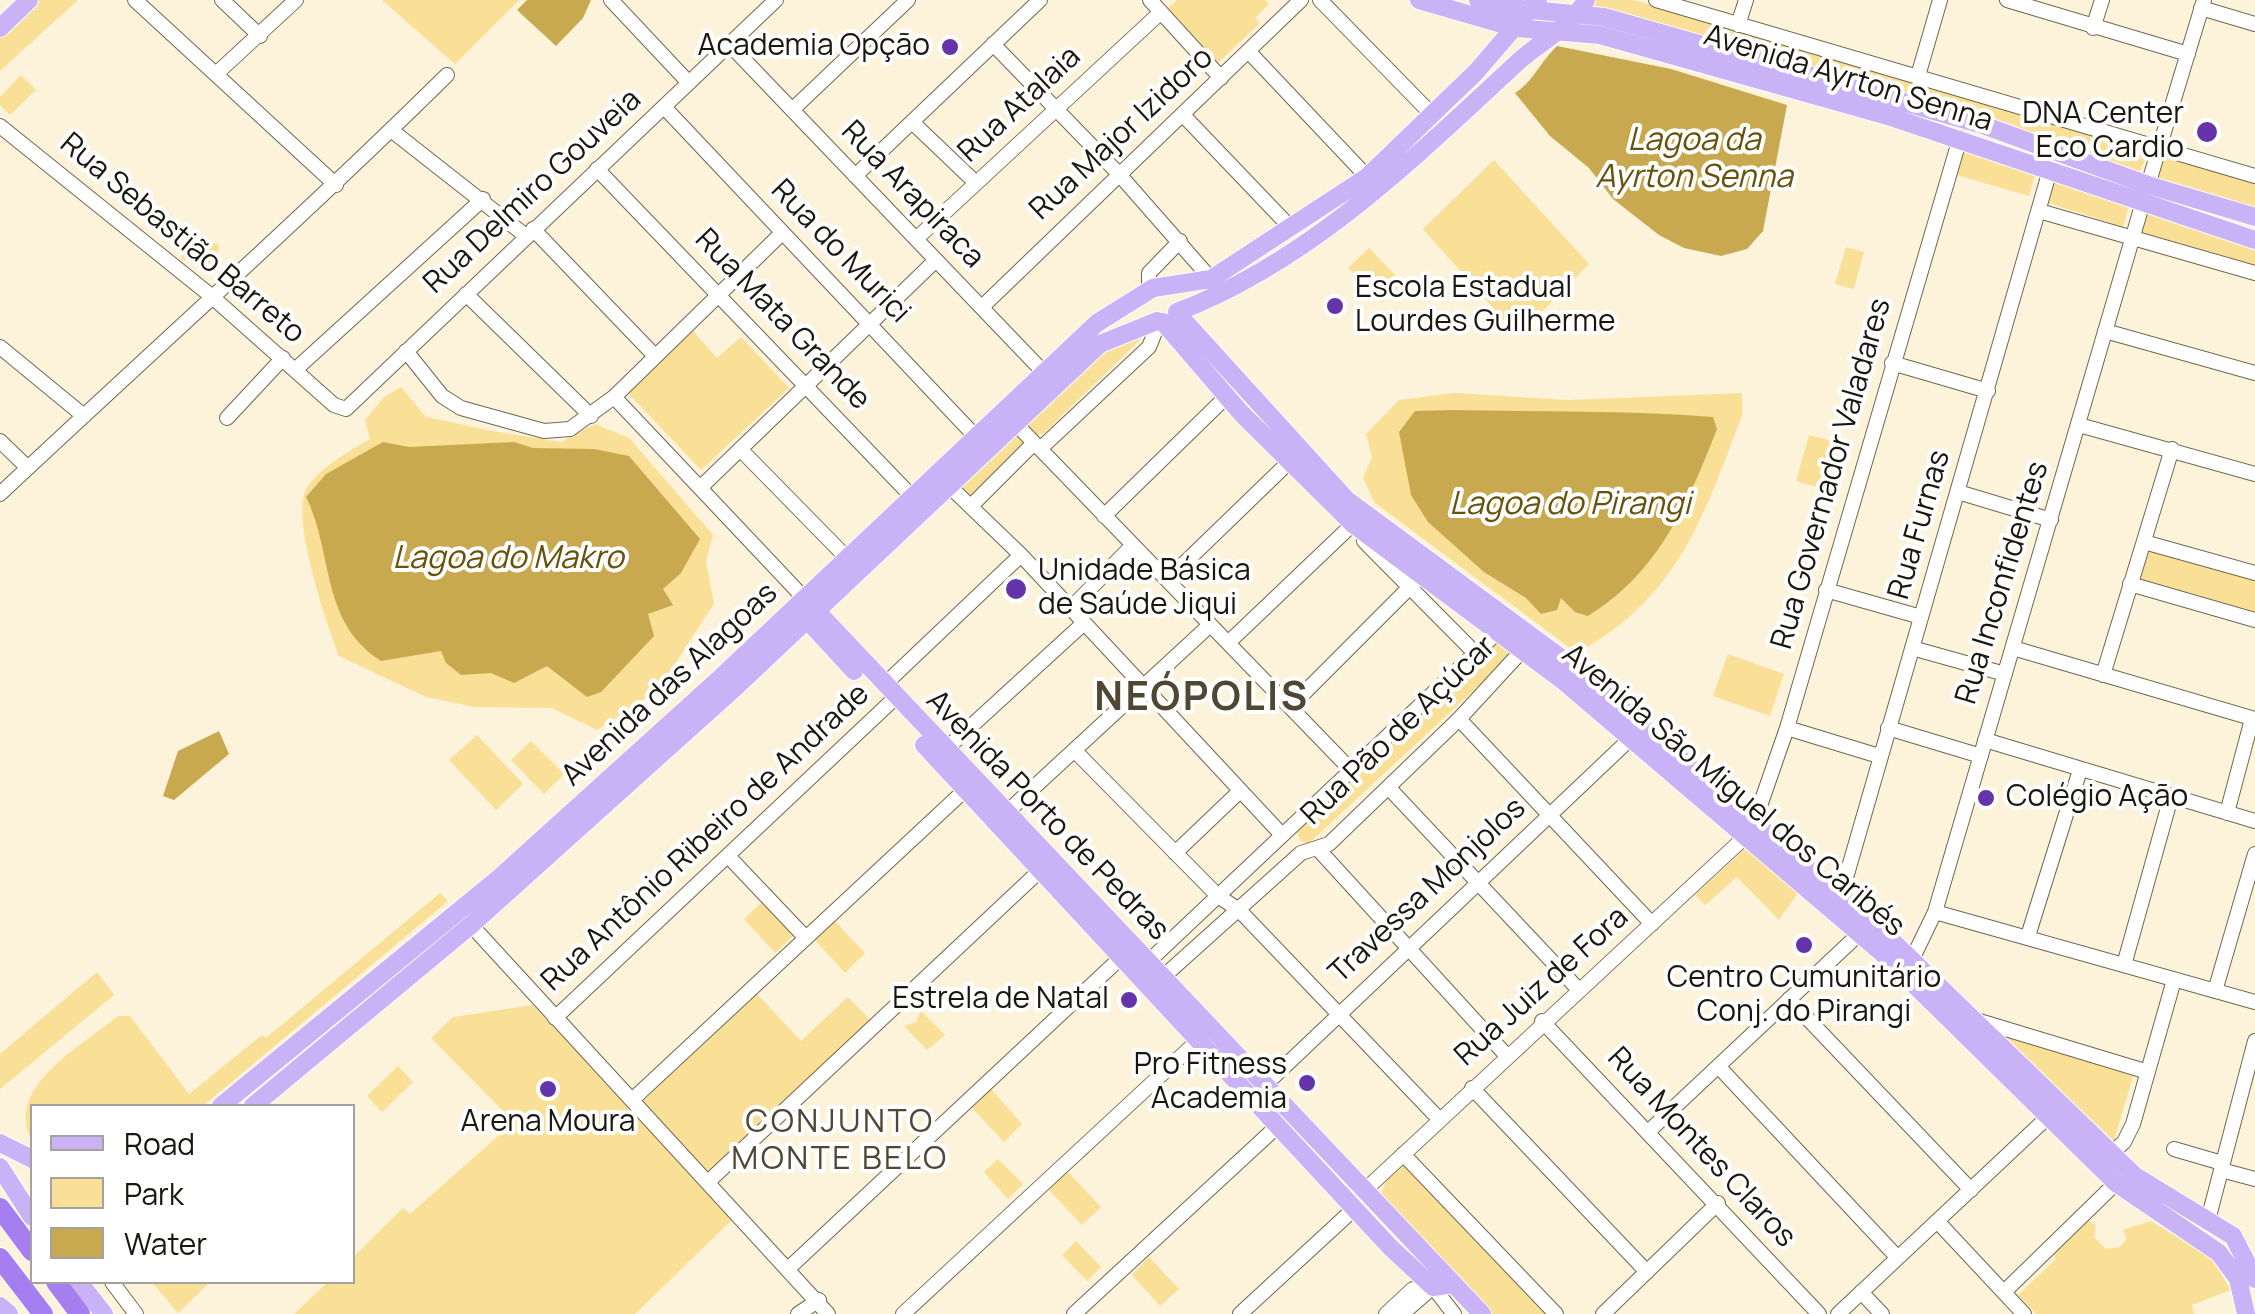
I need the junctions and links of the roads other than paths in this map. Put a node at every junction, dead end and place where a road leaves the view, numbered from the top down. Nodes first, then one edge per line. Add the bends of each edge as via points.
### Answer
1 (29, 0) edge
2 (135, 0) edge
3 (222, 0) edge
4 (611, 0) edge
5 (776, 0) edge
6 (908, 0) edge
7 (1040, 0) edge
8 (1150, 0) edge
9 (1300, 0) edge
10 (1320, 0) edge
11 (1420, 0) edge
12 (1478, 0) edge
13 (1656, 0) edge
14 (1746, 0) edge
15 (1940, 0) edge
16 (2007, 0) edge
17 (2102, 0) edge
18 (2202, 4) edge
19 (293, 5) edge
20 (1534, 5) edge
21 (1583, 6) edge
22 (1162, 12) junction
23 (2255, 24) edge
24 (1738, 25) junction
25 (0, 28) edge
26 (1516, 28) junction
27 (2093, 28) junction
28 (1552, 34) junction
29 (260, 36) junction
30 (993, 44) junction
31 (730, 45) junction
32 (1249, 52) junction
33 (2188, 54) junction
34 (216, 74) junction
35 (447, 75) dead end
36 (1918, 76) junction
37 (1221, 78) junction
38 (689, 83) junction
39 (664, 106) junction
40 (1056, 108) junction
41 (792, 110) junction
42 (1432, 114) junction
43 (1182, 115) junction
44 (912, 122) junction
45 (0, 126) edge
46 (391, 130) junction
47 (1447, 130) junction
48 (1960, 138) junction
49 (2160, 149) junction
50 (2053, 161) junction
51 (597, 169) junction
52 (1118, 173) junction
53 (2255, 175) edge
54 (856, 176) junction
55 (1373, 183) junction
56 (976, 184) junction
57 (336, 185) junction
58 (2146, 194) junction
59 (483, 199) junction
60 (2039, 211) junction
61 (2255, 217) edge
62 (1290, 227) junction
63 (530, 232) junction
64 (782, 233) junction
65 (916, 239) junction
66 (2132, 239) junction
67 (2255, 240) edge
68 (1180, 241) junction
69 (936, 260) junction
70 (2255, 273) edge
71 (1211, 278) junction
72 (1153, 291) junction
73 (719, 293) junction
74 (466, 294) junction
75 (210, 296) junction
76 (982, 307) junction
77 (1166, 318) junction
78 (871, 324) junction
79 (2105, 332) junction
80 (0, 348) edge
81 (406, 352) junction
82 (655, 356) junction
83 (283, 358) junction
84 (1892, 363) junction
85 (296, 369) junction
86 (2255, 373) edge
87 (1050, 378) junction
88 (808, 386) junction
89 (1988, 391) junction
90 (614, 396) junction
91 (1227, 396) junction
92 (327, 398) joint
93 (84, 416) junction
94 (591, 416) junction
95 (227, 418) dead end
96 (1015, 423) junction
97 (1264, 424) junction
98 (2079, 425) junction
99 (975, 436) junction
100 (0, 441) edge
101 (1037, 446) junction
102 (2172, 448) junction
103 (741, 450) junction
104 (1290, 461) junction
105 (28, 468) junction
106 (936, 473) junction
107 (2255, 474) edge
108 (701, 487) junction
109 (950, 487) junction
110 (1958, 492) junction
111 (0, 494) edge
112 (912, 496) junction
113 (972, 506) junction
114 (925, 510) junction
115 (1104, 516) junction
116 (2050, 520) junction
117 (1352, 525) junction
118 (2144, 542) junction
119 (1133, 545) junction
120 (1021, 556) junction
121 (846, 557) junction
122 (1424, 573) junction
123 (2255, 573) edge
124 (1167, 580) junction
125 (2130, 584) junction
126 (1412, 589) junction
127 (1826, 590) junction
128 (1070, 609) junction
129 (809, 610) junction
130 (1922, 618) junction
131 (2255, 620) edge
132 (1084, 623) junction
133 (1210, 625) junction
134 (1504, 625) junction
135 (1228, 643) junction
136 (1529, 643) junction
137 (753, 648) junction
138 (1912, 648) junction
139 (2013, 648) junction
140 (1476, 654) junction
141 (2005, 674) junction
142 (2103, 675) junction
143 (718, 680) junction
144 (738, 685) junction
145 (1143, 689) junction
146 (889, 696) junction
147 (1290, 707) junction
148 (2254, 719) edge
149 (1458, 720) junction
150 (1787, 728) junction
151 (1888, 728) junction
152 (686, 732) junction
153 (1630, 739) junction
154 (1986, 740) junction
155 (945, 750) junction
156 (1076, 752) junction
157 (1879, 756) junction
158 (1981, 756) junction
159 (1351, 770) junction
160 (2080, 770) junction
161 (1388, 787) junction
162 (964, 790) junction
163 (1240, 790) junction
164 (2171, 797) junction
165 (2226, 813) junction
166 (1006, 814) junction
167 (1552, 814) junction
168 (2255, 821) edge
169 (1750, 830) junction
170 (1282, 835) junction
171 (1318, 848) junction
172 (1174, 853) junction
173 (2255, 854) edge
174 (728, 856) junction
175 (1256, 859) junction
176 (1046, 865) junction
177 (1274, 878) junction
178 (1479, 882) junction
179 (1218, 896) junction
180 (482, 904) junction
181 (1838, 904) junction
182 (1239, 910) junction
183 (1936, 912) junction
184 (1652, 924) junction
185 (471, 925) junction
186 (1859, 934) junction
187 (2028, 936) junction
188 (805, 937) junction
189 (1408, 948) junction
190 (1127, 951) junction
191 (1148, 962) junction
192 (2124, 965) junction
193 (1909, 968) junction
194 (1163, 977) junction
195 (2174, 980) junction
196 (1578, 988) junction
197 (2215, 991) junction
198 (1789, 999) junction
199 (2255, 1002) edge
200 (1337, 1014) junction
201 (555, 1018) junction
202 (1976, 1020) junction
203 (1542, 1021) junction
204 (1205, 1034) junction
205 (2255, 1041) edge
206 (1506, 1056) junction
207 (273, 1063) junction
208 (1718, 1066) junction
209 (2148, 1072) junction
210 (1264, 1085) junction
211 (1472, 1088) junction
212 (632, 1100) junction
213 (222, 1104) edge
214 (244, 1104) edge
215 (254, 1104) edge
216 (2050, 1116) junction
217 (1439, 1119) junction
218 (1286, 1120) junction
219 (1648, 1131) junction
220 (0, 1143) edge
221 (2174, 1149) dead end
222 (1403, 1154) junction
223 (30, 1157) edge
224 (2105, 1158) junction
225 (2222, 1166) junction
226 (0, 1167) edge
227 (2255, 1179) edge
228 (710, 1181) junction
229 (2116, 1183) junction
230 (1366, 1190) junction
231 (1972, 1190) junction
232 (1718, 1203) junction
233 (0, 1208) edge
234 (1355, 1208) junction
235 (30, 1214) edge
236 (2208, 1220) junction
237 (1937, 1222) junction
238 (30, 1248) edge
239 (1898, 1256) junction
240 (0, 1258) edge
241 (790, 1267) junction
242 (1648, 1272) junction
243 (2255, 1279) edge
244 (1434, 1283) junction
245 (58, 1284) edge
246 (81, 1284) edge
247 (114, 1284) edge
248 (1861, 1292) junction
249 (2004, 1292) junction
250 (820, 1300) junction
251 (0, 1306) edge
252 (9, 1314) edge
253 (43, 1314) edge
254 (80, 1314) edge
255 (104, 1314) edge
256 (136, 1314) edge
257 (798, 1314) edge
258 (828, 1314) edge
259 (903, 1314) edge
260 (1074, 1314) edge
261 (1240, 1314) edge
262 (1386, 1314) edge
263 (1402, 1314) edge
264 (1454, 1314) edge
265 (1482, 1314) edge
266 (1556, 1314) edge
267 (1603, 1314) edge
268 (1818, 1314) edge
269 (1838, 1314) edge
270 (1882, 1314) edge
271 (2024, 1314) edge
272 (2246, 1314) edge

1 - 25 main road
2 - 34 street
3 - 29 street
4 - 38 street
5 - 31 street, Rua Delmiro Gouveia
6 - 41 street
7 - 30 street
8 - 22 street
9 - 32 street, Rua Major Izidoro
10 - 42 street
11 - 26 main road, Avenida Ayrton Senna
12 - 20 main road, Avenida Ayrton Senna
13 - 24 street
14 - 24 street
15 - 36 street
16 - 27 street
17 - 27 street
18 - 23 street
18 - 33 street, Rua Inconfidentes
19 - 29 street
20 - 21 main road, Avenida Ayrton Senna
20 - 26 main road, Avenida das Alagoas
21 - 28 main road, Avenida das Alagoas
21 - 50 main road, Avenida Ayrton Senna via 1980,124
22 - 37 street
22 - 40 street, Rua Atalaia
24 - 36 street
26 - 28 main road, Avenida Ayrton Senna
26 - 42 main road, Avenida das Alagoas
27 - 33 street
28 - 47 main road, Avenida das Alagoas
28 - 48 main road, Avenida Ayrton Senna via 1600,35
29 - 34 street
30 - 40 street
30 - 44 street
31 - 38 street, Rua Delmiro Gouveia
31 - 41 street, Rua Arapiraca
32 - 37 street, Rua Major Izidoro
32 - 55 street
33 - 49 street, Rua Inconfidentes
34 - 57 street
35 - 46 street
36 - 49 street
37 - 43 street, Rua Major Izidoro
38 - 39 street, Rua Delmiro Gouveia
39 - 51 street, Rua Delmiro Gouveia
39 - 64 street, Rua do Murici
40 - 52 street
40 - 56 street, Rua Atalaia
41 - 54 street, Rua Arapiraca
42 - 47 street
42 - 55 main road, Avenida das Alagoas
43 - 52 street, Rua Major Izidoro
43 - 62 street
44 - 54 street
44 - 56 street
45 - 75 street, Rua Sebastião Barreto
46 - 57 street
46 - 59 street
47 - 55 main road, Avenida das Alagoas
48 - 50 main road, Avenida Ayrton Senna
48 - 84 street, Rua Governador Valadares
49 - 53 street
49 - 58 street, Rua Inconfidentes
50 - 58 main road, Avenida Ayrton Senna
50 - 60 street, Rua Furnas
51 - 63 street, Rua Delmiro Gouveia
51 - 73 street, Rua Mata Grande
52 - 68 street
52 - 76 street, Rua Major Izidoro
54 - 65 street, Rua Arapiraca
55 - 62 main road, Avenida das Alagoas
55 - 77 main road, Avenida das Alagoas via 1239,284
56 - 65 street, Rua Atalaia
57 - 75 street
58 - 61 main road, Avenida Ayrton Senna
58 - 66 street, Rua Inconfidentes
58 - 67 main road, Avenida Ayrton Senna
59 - 63 street
59 - 85 street
60 - 66 street
60 - 89 street, Rua Furnas
62 - 71 main road, Avenida das Alagoas
63 - 74 street, Rua Delmiro Gouveia
63 - 82 street
64 - 73 street
64 - 78 street, Rua do Murici
65 - 69 street, Rua Arapiraca
66 - 70 street
66 - 79 street, Rua Inconfidentes
68 - 71 street
68 - 72 street via 1148,273
69 - 76 street, Rua Arapiraca
69 - 78 street
71 - 72 main road, Avenida das Alagoas
72 - 77 main road via 1144,311
72 - 77 main road via 1175,292
72 - 87 main road, Avenida das Alagoas via 1111,312
73 - 82 street
73 - 88 street, Rua Mata Grande
74 - 81 street, Rua Delmiro Gouveia
74 - 94 street
75 - 83 street, Rua Sebastião Barreto
75 - 93 street
76 - 87 street, Rua Arapiraca
77 - 87 main road, Avenida das Alagoas via 1100,344
77 - 91 main road, Avenida São Miguel dos Caribés
77 - 97 main road, Avenida São Miguel dos Caribés
77 - 101 street via 1149,347
78 - 88 street
78 - 99 street, Rua do Murici
79 - 86 street
79 - 98 street, Rua Inconfidentes
80 - 93 street
81 - 92 street, Rua Delmiro Gouveia via 350,408
81 - 94 street via 442,396 461,408 553,432
82 - 90 street
83 - 85 street, Rua Sebastião Barreto
83 - 95 street
84 - 89 street
84 - 127 street, Rua Governador Valadares
85 - 92 street, Rua Sebastião Barreto
87 - 96 main road, Avenida das Alagoas
87 - 99 main road, Avenida das Alagoas
88 - 103 street
88 - 112 street, Rua Mata Grande
89 - 110 street, Rua Furnas
90 - 94 street
90 - 108 street, Avenida Porto de Pedras
91 - 97 main road, Avenida São Miguel dos Caribés
91 - 115 street
93 - 105 street
96 - 101 street
96 - 109 main road, Avenida das Alagoas
97 - 104 main road, Avenida São Miguel dos Caribés
97 - 134 main road, Avenida São Miguel dos Caribés
98 - 102 street
98 - 116 street, Rua Inconfidentes
99 - 106 main road, Avenida das Alagoas
100 - 105 street
101 - 113 street
101 - 115 street
102 - 107 street
102 - 118 street
103 - 108 street
103 - 121 street
104 - 117 main road, Avenida São Miguel dos Caribés
104 - 124 street
105 - 111 street
106 - 109 street
106 - 112 main road, Avenida das Alagoas
108 - 129 street, Avenida Porto de Pedras
109 - 113 street
109 - 114 main road, Avenida das Alagoas
110 - 116 street
110 - 130 street, Rua Furnas
112 - 114 street, Rua Mata Grande
112 - 121 main road, Avenida das Alagoas
113 - 120 street
114 - 129 main road, Avenida das Alagoas
115 - 119 street
116 - 139 street, Rua Inconfidentes
117 - 122 main road, Avenida São Miguel dos Caribés
117 - 126 street, Avenida São Miguel dos Caribés
117 - 135 street
118 - 123 street
118 - 125 street
119 - 124 street
119 - 128 street
120 - 128 street
120 - 146 street, Rua Antônio Ribeiro de Andrade
121 - 129 main road, Avenida das Alagoas
122 - 126 street
122 - 134 main road, Avenida São Miguel dos Caribés
124 - 133 street
125 - 131 street
125 - 142 street
126 - 140 street, Avenida São Miguel dos Caribés
126 - 147 street
127 - 130 street
127 - 150 street, Rua Governador Valadares
128 - 132 street
129 - 137 main road, Avenida das Alagoas
129 - 144 main road, Avenida das Alagoas
129 - 146 main road, Avenida Porto de Pedras
130 - 138 street, Rua Furnas
132 - 145 street
132 - 155 street
133 - 135 street
133 - 145 street
134 - 136 main road, Avenida São Miguel dos Caribés
134 - 140 street, Rua Pão de Açúcar
135 - 147 street
136 - 149 street, Rua Pão de Açúcar
136 - 153 main road, Avenida São Miguel dos Caribés
136 - 169 main road, Avenida São Miguel dos Caribés
137 - 143 main road, Avenida das Alagoas
137 - 144 main road via 734,673
138 - 141 street
138 - 151 street, Rua Furnas
139 - 141 street, Rua Inconfidentes
139 - 142 street
140 - 159 street, Rua Pão de Açúcar
141 - 154 street, Rua Inconfidentes
142 - 148 street
143 - 152 main road via 722,692
143 - 180 main road, Avenida das Alagoas
144 - 152 main road, Avenida das Alagoas
145 - 156 street
145 - 163 street
146 - 155 main road, Avenida Porto de Pedras
146 - 162 main road, Avenida Porto de Pedras
146 - 174 street, Rua Antônio Ribeiro de Andrade
147 - 159 street
148 - 165 street
149 - 161 street, Rua Pão de Açúcar
149 - 167 street
150 - 157 street
150 - 169 street, Rua Governador Valadares
151 - 157 street, Rua Furnas
151 - 158 street
152 - 180 main road, Avenida das Alagoas
153 - 167 street, Travessa Monjolos
153 - 169 main road, Avenida São Miguel dos Caribés
154 - 158 street, Rua Inconfidentes
154 - 160 street
155 - 166 main road, Avenida Porto de Pedras
156 - 166 street
156 - 172 street
157 - 181 street, Rua Furnas
158 - 183 street, Rua Inconfidentes
159 - 170 street, Rua Pão de Açúcar
160 - 164 street
160 - 187 street
161 - 171 street, Rua Pão de Açúcar
161 - 178 street
162 - 176 main road, Avenida Porto de Pedras
162 - 188 street
163 - 170 street
163 - 172 street
164 - 165 street
164 - 192 street
165 - 168 street
166 - 176 main road, Avenida Porto de Pedras
167 - 178 street, Travessa Monjolos
167 - 184 street
169 - 181 main road, Avenida São Miguel dos Caribés
169 - 184 street, Rua Juiz de Fora
170 - 175 street, Rua Pão de Açúcar
171 - 177 street, Rua Pão de Açúcar via 1301,853
171 - 189 street
172 - 179 street
173 - 197 street
174 - 188 street
174 - 201 street, Rua Antônio Ribeiro de Andrade
175 - 177 street
175 - 179 street, Rua Pão de Açúcar
176 - 190 main road, Avenida Porto de Pedras
176 - 228 street
177 - 182 street, Rua Pão de Açúcar
178 - 189 street, Travessa Monjolos
178 - 196 street
179 - 182 street
179 - 191 street, Rua Pão de Açúcar
180 - 185 main road, Avenida das Alagoas
180 - 207 main road, Avenida das Alagoas
181 - 186 main road, Avenida São Miguel dos Caribés
181 - 193 main road, Avenida São Miguel dos Caribés
182 - 194 street, Rua Pão de Açúcar
182 - 200 street
183 - 187 street
183 - 193 street, Rua Inconfidentes
184 - 196 street, Rua Juiz de Fora
185 - 201 street
185 - 215 main road, Avenida das Alagoas
186 - 193 main road, Avenida São Miguel dos Caribés
186 - 198 street
187 - 192 street
188 - 212 street
189 - 200 street, Travessa Monjolos
189 - 206 street
190 - 191 main road, Avenida Porto de Pedras
190 - 204 main road, Avenida Porto de Pedras
190 - 241 street
191 - 194 main road, Avenida Porto de Pedras
192 - 195 street
193 - 202 main road, Avenida São Miguel dos Caribés
193 - 216 main road, Avenida São Miguel dos Caribés
194 - 204 main road, Avenida Porto de Pedras
195 - 197 street
195 - 209 street
196 - 203 street, Rua Juiz de Fora
197 - 199 street
198 - 208 street
198 - 231 street
200 - 210 street, Travessa Monjolos
200 - 217 street
201 - 212 street
202 - 209 street
202 - 224 main road, Avenida São Miguel dos Caribés
203 - 206 street, Rua Juiz de Fora
203 - 219 street, Rua Montes Claros
204 - 210 main road, Avenida Porto de Pedras
204 - 218 main road, Avenida Porto de Pedras
204 - 259 street
205 - 225 street
206 - 211 street, Rua Juiz de Fora
207 - 213 main road, Avenida das Alagoas
207 - 214 main road via 246,1092
208 - 219 street
208 - 239 street
209 - 224 street via 2130,1132
210 - 218 main road, Avenida Porto de Pedras
211 - 217 street, Rua Juiz de Fora
211 - 242 street
212 - 228 street
216 - 224 main road, Avenida São Miguel dos Caribés
216 - 231 street
217 - 222 street, Rua Juiz de Fora
218 - 230 main road, Avenida Porto de Pedras
218 - 234 main road, Avenida Porto de Pedras
218 - 260 street
219 - 232 street, Rua Montes Claros
220 - 223 main road
221 - 225 street
222 - 230 street, Rua Juiz de Fora
222 - 266 street
224 - 229 main road, Avenida São Miguel dos Caribés
224 - 236 main road, Avenida São Miguel dos Caribés
225 - 227 street
225 - 236 street
226 - 235 main road
228 - 241 street
229 - 249 street
229 - 272 main road, Avenida São Miguel dos Caribés via 2219,1253 2238,1279
230 - 244 main road, Avenida Porto de Pedras
231 - 237 street
232 - 242 street
232 - 268 street, Rua Montes Claros
233 - 238 highway
234 - 244 main road, Avenida Porto de Pedras
234 - 261 street
236 - 243 main road, Avenida São Miguel dos Caribés via 2242,1246
237 - 239 street
237 - 249 street
239 - 248 street
240 - 253 highway
241 - 250 street
242 - 267 street
244 - 262 street
244 - 263 street
244 - 264 street, Avenida Porto de Pedras
244 - 265 main road, Avenida Porto de Pedras
245 - 254 highway
246 - 255 main road
247 - 256 street
248 - 269 street
248 - 270 street
249 - 271 street
250 - 257 street
250 - 258 street
251 - 252 main road

